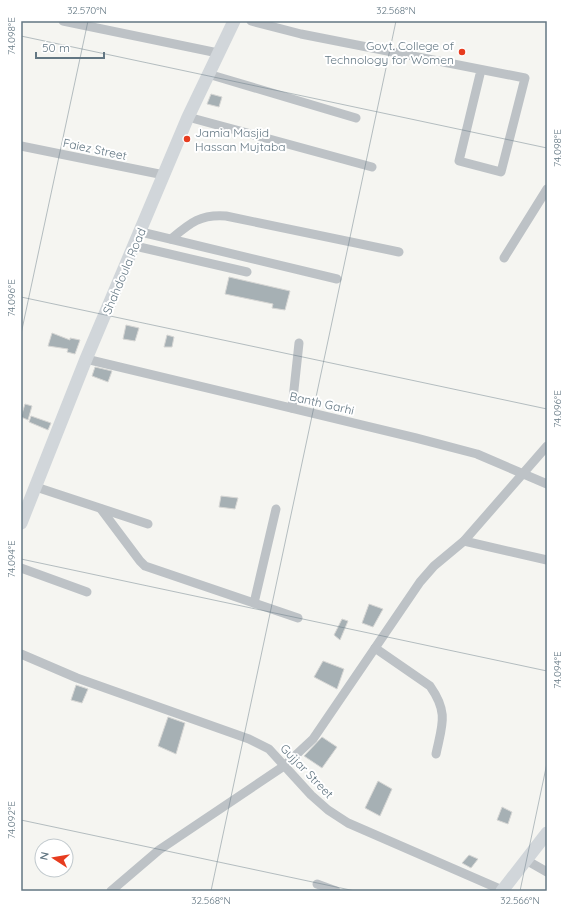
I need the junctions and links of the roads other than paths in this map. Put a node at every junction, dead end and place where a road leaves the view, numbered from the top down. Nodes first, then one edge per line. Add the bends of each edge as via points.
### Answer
1 (63, 21) edge
2 (234, 21) edge
3 (250, 21) edge
4 (218, 53) junction
5 (481, 70) junction
6 (208, 74) junction
7 (188, 117) junction
8 (356, 118) dead end
9 (21, 146) edge
10 (372, 167) dead end
11 (164, 175) junction
12 (547, 189) edge
13 (141, 232) junction
14 (170, 239) junction
15 (135, 246) junction
16 (399, 252) dead end
17 (504, 258) dead end
18 (247, 272) dead end
19 (336, 279) dead end
20 (299, 343) dead end
21 (86, 360) junction
22 (292, 408) junction
23 (547, 446) edge
24 (522, 474) junction
25 (547, 484) edge
26 (36, 488) junction
27 (101, 509) junction
28 (276, 509) dead end
29 (21, 523) edge
30 (148, 524) dead end
31 (464, 541) junction
32 (547, 560) edge
33 (21, 568) edge
34 (88, 592) dead end
35 (254, 603) junction
36 (298, 618) dead end
37 (375, 648) junction
38 (21, 654) edge
39 (436, 754) dead end
40 (284, 766) junction
41 (547, 833) edge
42 (526, 860) junction
43 (547, 872) edge
44 (317, 884) dead end
45 (111, 891) edge
46 (336, 891) edge
47 (502, 891) edge

1 - 4 street
2 - 4 street, Shahdoula Road
3 - 5 street via 301,34
4 - 6 street, Shahdoula Road
5 - 5 street via 459,161 501,172 525,78
6 - 7 street, Shahdoula Road
6 - 8 street
7 - 10 street
7 - 11 street, Shahdoula Road
9 - 11 street, Faiez Street
11 - 13 street, Shahdoula Road
12 - 17 street
13 - 14 street
13 - 15 street, Shahdoula Road
14 - 16 street via 193,222 212,215
14 - 19 street
15 - 18 street
15 - 21 street, Shahdoula Road
20 - 22 street
21 - 22 street, Banth Garhi
21 - 26 street, Shahdoula Road
22 - 24 street, Banth Garhi via 477,454
23 - 24 street
24 - 25 street, Banth Garhi
24 - 31 street
26 - 27 street
26 - 29 street, Shahdoula Road
27 - 30 street
27 - 35 street via 145,566
28 - 35 street
31 - 32 street
31 - 37 street via 434,566 420,582
33 - 34 street
35 - 36 street
37 - 39 street via 430,686 436,695 444,718
37 - 40 street via 313,739
38 - 40 street, Gujjar Street via 76,678 248,739 269,749
40 - 45 street via 159,850
40 - 47 street, Gujjar Street via 328,810 348,823
41 - 42 street
42 - 43 street
42 - 47 street
44 - 46 street

